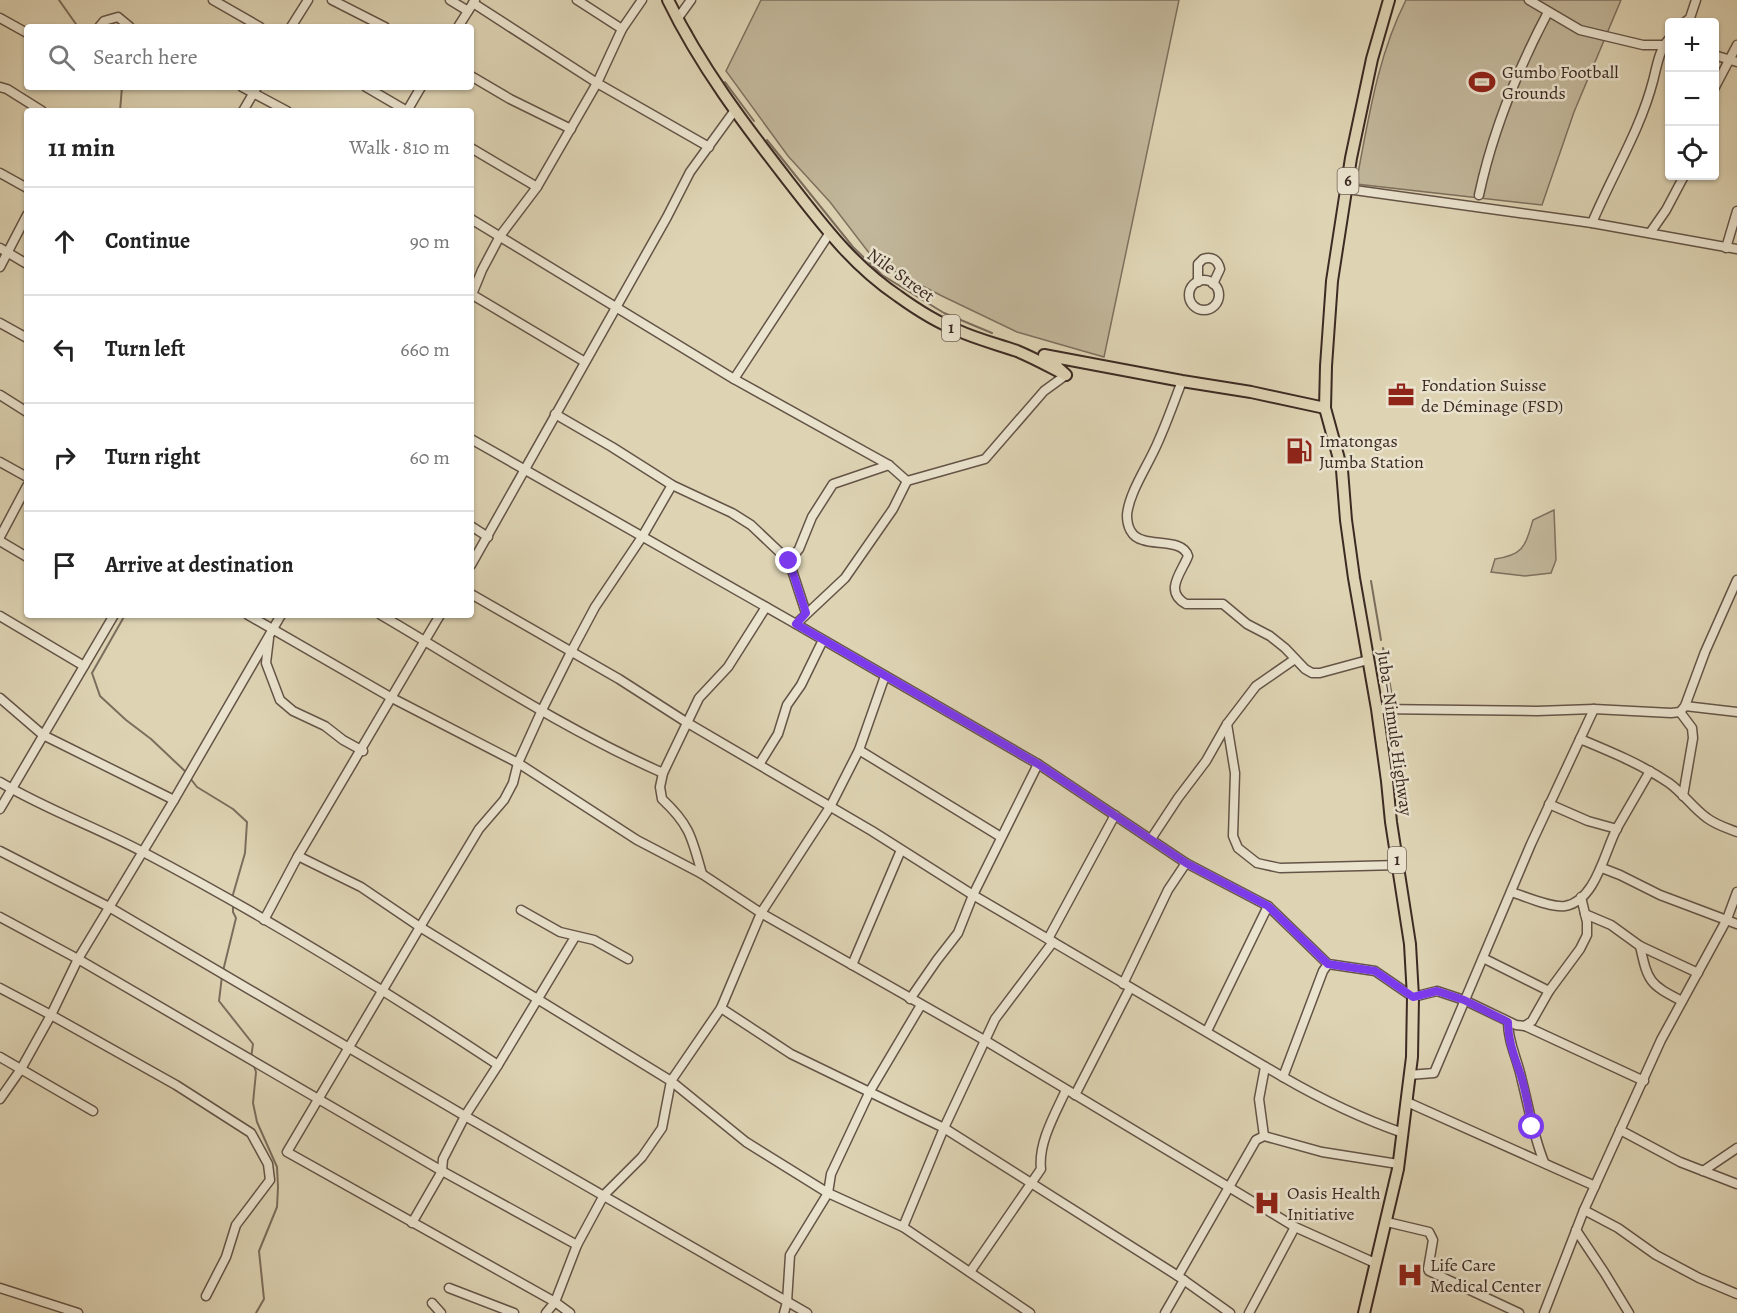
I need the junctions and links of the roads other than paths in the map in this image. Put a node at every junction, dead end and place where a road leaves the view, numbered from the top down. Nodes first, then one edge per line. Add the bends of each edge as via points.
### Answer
1 (213, 0) edge
2 (308, 0) edge
3 (332, 0) edge
4 (450, 0) edge
5 (577, 0) edge
6 (642, 0) edge
7 (668, 0) edge
8 (691, 0) edge
9 (1389, 0) edge
10 (1529, 0) edge
11 (1696, 0) edge
12 (472, 5) edge
13 (1548, 12) junction
14 (0, 18) edge
15 (678, 18) junction
16 (1690, 18) edge
17 (102, 24) edge
18 (126, 24) edge
19 (255, 24) edge
20 (293, 24) edge
21 (379, 24) edge
22 (460, 24) edge
23 (622, 29) junction
24 (24, 31) edge
25 (1665, 43) edge
26 (1737, 45) edge
27 (1665, 49) edge
28 (1733, 61) edge
29 (474, 78) edge
30 (1719, 82) edge
31 (597, 83) junction
32 (0, 87) edge
33 (255, 90) edge
34 (371, 90) edge
35 (419, 90) edge
36 (37, 108) edge
37 (245, 108) edge
38 (282, 108) edge
39 (402, 108) edge
40 (409, 108) edge
41 (735, 110) junction
42 (571, 129) junction
43 (709, 147) junction
44 (474, 150) edge
45 (0, 172) edge
46 (1682, 180) edge
47 (24, 186) edge
48 (537, 187) junction
49 (1347, 189) junction
50 (1479, 195) dead end
51 (1737, 211) edge
52 (24, 220) edge
53 (474, 221) edge
54 (1592, 223) junction
55 (1650, 233) junction
56 (829, 234) junction
57 (500, 236) junction
58 (1726, 248) junction
59 (1737, 249) edge
60 (4, 250) edge
61 (24, 262) edge
62 (0, 267) edge
63 (1198, 282) junction
64 (1213, 284) junction
65 (474, 288) edge
66 (474, 297) edge
67 (615, 308) junction
68 (0, 322) edge
69 (24, 336) edge
70 (585, 362) junction
71 (1066, 375) junction
72 (734, 379) junction
73 (1182, 381) junction
74 (0, 395) edge
75 (1325, 408) junction
76 (24, 410) edge
77 (555, 414) junction
78 (474, 441) edge
79 (0, 462) edge
80 (889, 465) junction
81 (524, 468) junction
82 (24, 475) edge
83 (907, 481) junction
84 (672, 485) junction
85 (24, 492) edge
86 (474, 528) edge
87 (489, 537) junction
88 (642, 537) junction
89 (0, 539) edge
90 (24, 555) edge
91 (474, 560) edge
92 (789, 561) junction
93 (1737, 580) edge
94 (474, 596) edge
95 (766, 607) junction
96 (806, 613) junction
97 (0, 616) edge
98 (112, 618) edge
99 (252, 618) edge
100 (279, 618) edge
101 (386, 618) edge
102 (438, 618) edge
103 (796, 624) junction
104 (270, 632) junction
105 (425, 641) junction
106 (822, 642) dead end
107 (571, 652) junction
108 (1294, 659) junction
109 (1368, 660) junction
110 (84, 666) junction
111 (885, 676) junction
112 (0, 698) edge
113 (392, 698) junction
114 (1377, 709) junction
115 (1594, 709) junction
116 (1683, 709) junction
117 (542, 710) junction
118 (1737, 712) edge
119 (686, 722) junction
120 (1227, 724) junction
121 (43, 735) junction
122 (1580, 739) junction
123 (859, 750) junction
124 (362, 751) junction
125 (518, 763) junction
126 (760, 763) junction
127 (1038, 764) junction
128 (1650, 771) junction
129 (663, 773) junction
130 (0, 782) edge
131 (12, 789) junction
132 (1683, 796) junction
133 (174, 800) junction
134 (1549, 804) junction
135 (830, 807) junction
136 (0, 809) edge
137 (1115, 815) junction
138 (1617, 830) junction
139 (1737, 832) edge
140 (1001, 837) junction
141 (1151, 840) junction
142 (901, 850) junction
143 (0, 851) edge
144 (142, 851) junction
145 (298, 856) junction
146 (1186, 863) junction
147 (1399, 865) dead end
148 (1602, 868) junction
149 (702, 874) junction
150 (1511, 892) junction
151 (1737, 892) edge
152 (973, 895) junction
153 (1581, 897) junction
154 (1268, 906) junction
155 (109, 907) junction
156 (521, 910) dead end
157 (761, 913) junction
158 (1585, 914) junction
159 (0, 917) edge
160 (1727, 919) junction
161 (264, 920) junction
162 (1737, 924) edge
163 (420, 927) junction
164 (575, 936) junction
165 (1051, 940) junction
166 (1640, 946) junction
167 (1483, 958) junction
168 (78, 959) junction
169 (628, 959) dead end
170 (1328, 964) junction
171 (852, 965) junction
172 (1698, 973) junction
173 (1127, 986) junction
174 (0, 988) edge
175 (383, 990) junction
176 (1550, 991) junction
177 (1413, 997) junction
178 (910, 999) junction
179 (536, 1000) junction
180 (1464, 1000) junction
181 (1682, 1001) junction
182 (921, 1005) junction
183 (722, 1008) junction
184 (51, 1015) junction
185 (1508, 1022) junction
186 (1525, 1026) junction
187 (1207, 1031) junction
188 (986, 1041) junction
189 (348, 1048) junction
190 (0, 1057) edge
191 (498, 1065) junction
192 (1265, 1066) junction
193 (21, 1069) junction
194 (1409, 1075) junction
195 (1283, 1077) junction
196 (671, 1081) junction
197 (1644, 1081) junction
198 (1066, 1090) junction
199 (870, 1091) junction
200 (1075, 1095) junction
201 (319, 1098) junction
202 (0, 1099) edge
203 (1407, 1102) junction
204 (93, 1112) dead end
205 (465, 1116) junction
206 (944, 1128) junction
207 (1620, 1130) junction
208 (1403, 1132) junction
209 (1264, 1136) junction
210 (1737, 1148) edge
211 (1544, 1162) junction
212 (1398, 1164) junction
213 (442, 1171) junction
214 (1703, 1171) junction
215 (1033, 1184) junction
216 (1737, 1184) edge
217 (1594, 1186) junction
218 (1228, 1188) junction
219 (828, 1193) junction
220 (604, 1195) junction
221 (1584, 1210) junction
222 (1386, 1222) dead end
223 (412, 1223) junction
224 (903, 1227) junction
225 (1294, 1227) junction
226 (1576, 1230) junction
227 (577, 1245) junction
228 (1376, 1263) junction
229 (970, 1272) junction
230 (1181, 1278) junction
231 (0, 1288) edge
232 (449, 1288) dead end
233 (1737, 1294) edge
234 (206, 1296) dead end
235 (555, 1302) junction
236 (787, 1302) junction
237 (432, 1303) dead end
238 (78, 1313) edge
239 (441, 1313) edge
240 (514, 1313) edge
241 (546, 1313) edge
242 (570, 1313) edge
243 (783, 1313) edge
244 (807, 1313) edge
245 (1030, 1313) edge
246 (1164, 1313) edge
247 (1230, 1313) edge
248 (1249, 1313) edge
249 (1364, 1313) edge
250 (1519, 1313) edge
251 (1544, 1313) edge
252 (1629, 1313) edge

1 - 19 street
2 - 20 street
3 - 21 street
4 - 12 street
5 - 23 street
6 - 23 street
7 - 15 main road, Nile Street / 1
8 - 15 street
9 - 49 main road, 6 via 1371,59
10 - 13 street
11 - 16 street
12 - 22 street
12 - 31 street
13 - 25 street via 1580,30 1643,45
13 - 50 street via 1510,90
14 - 24 street
15 - 41 main road, Nile Street / 1 via 704,66
17 - 18 street via 118,17
23 - 31 street
26 - 28 street
27 - 54 street via 1634,135
28 - 30 street
29 - 42 street
31 - 42 street
31 - 43 street
32 - 36 street
33 - 37 street
33 - 38 street
34 - 39 street
35 - 40 street
41 - 43 street
41 - 56 main road, Nile Street / 1
42 - 48 street
43 - 67 street via 690,172
44 - 48 street
45 - 47 street
46 - 55 street
48 - 57 street
49 - 54 street
49 - 75 main road, 6 via 1332,281
51 - 58 street
52 - 60 street
53 - 57 street
54 - 55 street
55 - 58 street
56 - 71 main road, Nile Street / 1 via 866,272 921,311 955,330 1018,352
56 - 72 street
57 - 65 street
57 - 67 street
58 - 59 street
60 - 61 street
60 - 62 street
63 - 64 street
63 - 64 street via 1198,264 1211,258 1220,269
63 - 64 street via 1189,297 1193,306 1202,310 1218,301 1219,293
66 - 70 street
67 - 70 street
67 - 72 street
68 - 69 street
70 - 77 street
71 - 73 main road via 1044,355
71 - 83 street via 1044,391 985,459
72 - 80 street
73 - 75 main road
73 - 108 street via 1131,500 1127,516 1130,530 1143,540 1178,546 1187,552 1175,583 1181,601 1223,604 1285,648
74 - 76 street
75 - 109 main road, Juba–Nimule Highway / 1 via 1342,470
77 - 81 street
77 - 84 street
78 - 81 street
79 - 82 street
80 - 83 street
80 - 92 street via 833,484
81 - 87 street
81 - 88 street
83 - 96 street via 845,578
84 - 88 street
84 - 92 street via 751,525
85 - 89 street
86 - 87 street
87 - 91 street
88 - 95 street
88 - 107 street via 595,607
89 - 90 street
92 - 96 street
93 - 116 street
94 - 107 street
95 - 103 street
95 - 119 street via 728,667 699,698
96 - 103 street
97 - 110 street
98 - 110 street
99 - 104 street
100 - 104 street
101 - 105 street
102 - 105 street
103 - 111 street
104 - 113 street
104 - 124 street via 266,663 280,700
104 - 133 street
105 - 113 street
105 - 117 street
106 - 126 street
107 - 117 street
107 - 119 street
108 - 109 street via 1312,673
108 - 120 street via 1256,686
109 - 114 main road, Juba–Nimule Highway / 1
110 - 121 street
111 - 123 street
111 - 127 street
112 - 121 street
113 - 124 street
113 - 125 street
114 - 115 street
114 - 177 main road, Juba–Nimule Highway / 1 via 1410,945
115 - 116 street
115 - 122 street
116 - 118 street
116 - 132 street via 1693,738
117 - 125 street
117 - 129 street
119 - 126 street
119 - 129 street
120 - 141 street
120 - 147 street via 1235,773 1233,836 1238,848 1257,863 1280,868
121 - 131 street
121 - 133 street
122 - 128 street
122 - 134 street
123 - 135 street
123 - 140 street
124 - 145 street
125 - 149 street via 638,840
125 - 163 street via 504,800 478,829
126 - 135 street
127 - 137 street
127 - 140 street
128 - 132 street
128 - 138 street
129 - 149 street via 662,799 688,829
130 - 131 street
131 - 136 street
131 - 144 street
132 - 139 street via 1707,819
133 - 144 street
134 - 138 street
134 - 150 street
135 - 142 street
135 - 157 street
137 - 141 street
137 - 165 street
138 - 148 street
140 - 152 street
141 - 146 street
142 - 152 street
142 - 171 street
143 - 155 street
144 - 155 street
144 - 161 street
145 - 161 street
145 - 163 street via 361,887
146 - 154 street
146 - 173 street via 1168,890
148 - 153 street
148 - 160 street via 1660,896
149 - 157 street
150 - 153 street via 1557,906 1566,906
150 - 167 street
151 - 160 street
152 - 165 street
152 - 178 street via 958,933
153 - 158 street
154 - 170 street
154 - 187 street
155 - 168 street
155 - 189 street
156 - 164 street
157 - 171 street
157 - 183 street
158 - 166 street via 1611,925
158 - 176 street via 1587,935
159 - 168 street
160 - 162 street
160 - 172 street
161 - 175 street
163 - 175 street
163 - 179 street
164 - 169 street via 594,940
164 - 179 street
165 - 173 street
165 - 188 street via 995,1019
166 - 172 street
166 - 181 street via 1652,983
167 - 176 street
167 - 180 street
168 - 184 street
168 - 201 street
170 - 177 street via 1375,971
170 - 195 street
171 - 178 street
172 - 181 street
173 - 187 street
173 - 200 street
174 - 184 street
175 - 189 street
175 - 191 street
176 - 186 street
177 - 180 street via 1437,991
177 - 194 main road, Juba–Nimule Highway / 1
178 - 182 street
179 - 191 street
179 - 196 street
180 - 185 street
180 - 194 street via 1434,1073
181 - 197 street
182 - 188 street
182 - 199 street
183 - 196 street
183 - 199 street via 791,1054
184 - 193 street
184 - 234 street via 251,1132 264,1155 270,1180 236,1225 226,1257
185 - 186 street
185 - 211 street via 1513,1055
186 - 197 street
187 - 192 street
188 - 198 street
188 - 206 street
189 - 201 street
189 - 205 street
190 - 193 street
191 - 205 street
192 - 195 street
192 - 209 street via 1259,1099
193 - 202 street
193 - 204 street
194 - 203 main road, Juba–Nimule Highway / 1
195 - 208 street via 1327,1102
196 - 219 street via 746,1142
196 - 220 street via 662,1128 642,1157
197 - 207 street
198 - 200 street
198 - 215 street via 1046,1136 1041,1169
199 - 206 street
199 - 219 street via 831,1174
200 - 218 street
201 - 213 street
201 - 223 street via 287,1152
203 - 208 main road, Juba–Nimule Highway / 1
203 - 211 street
205 - 213 street via 443,1159
205 - 220 street
206 - 215 street
206 - 224 street
207 - 214 street
207 - 217 street
208 - 212 main road, Juba–Nimule Highway / 1
209 - 212 street via 1322,1152
209 - 218 street via 1256,1140
210 - 214 street
211 - 217 street
212 - 228 main road, Juba–Nimule Highway / 1
213 - 223 street
213 - 227 street
214 - 216 street
215 - 229 street
215 - 230 street
217 - 221 street
218 - 225 street
218 - 230 street
219 - 224 street
219 - 236 street via 790,1255
220 - 227 street
220 - 236 street
221 - 226 street
221 - 233 street via 1656,1255
222 - 250 street via 1429,1232 1433,1240 1430,1271
223 - 235 street
224 - 229 street
225 - 228 street
225 - 248 street
226 - 251 street
226 - 252 street
227 - 235 street
228 - 249 main road, Juba–Nimule Highway / 1
229 - 245 street
230 - 246 street
230 - 247 street
231 - 238 street
232 - 240 street
235 - 241 street
235 - 242 street
236 - 243 street
236 - 244 street
237 - 239 street

